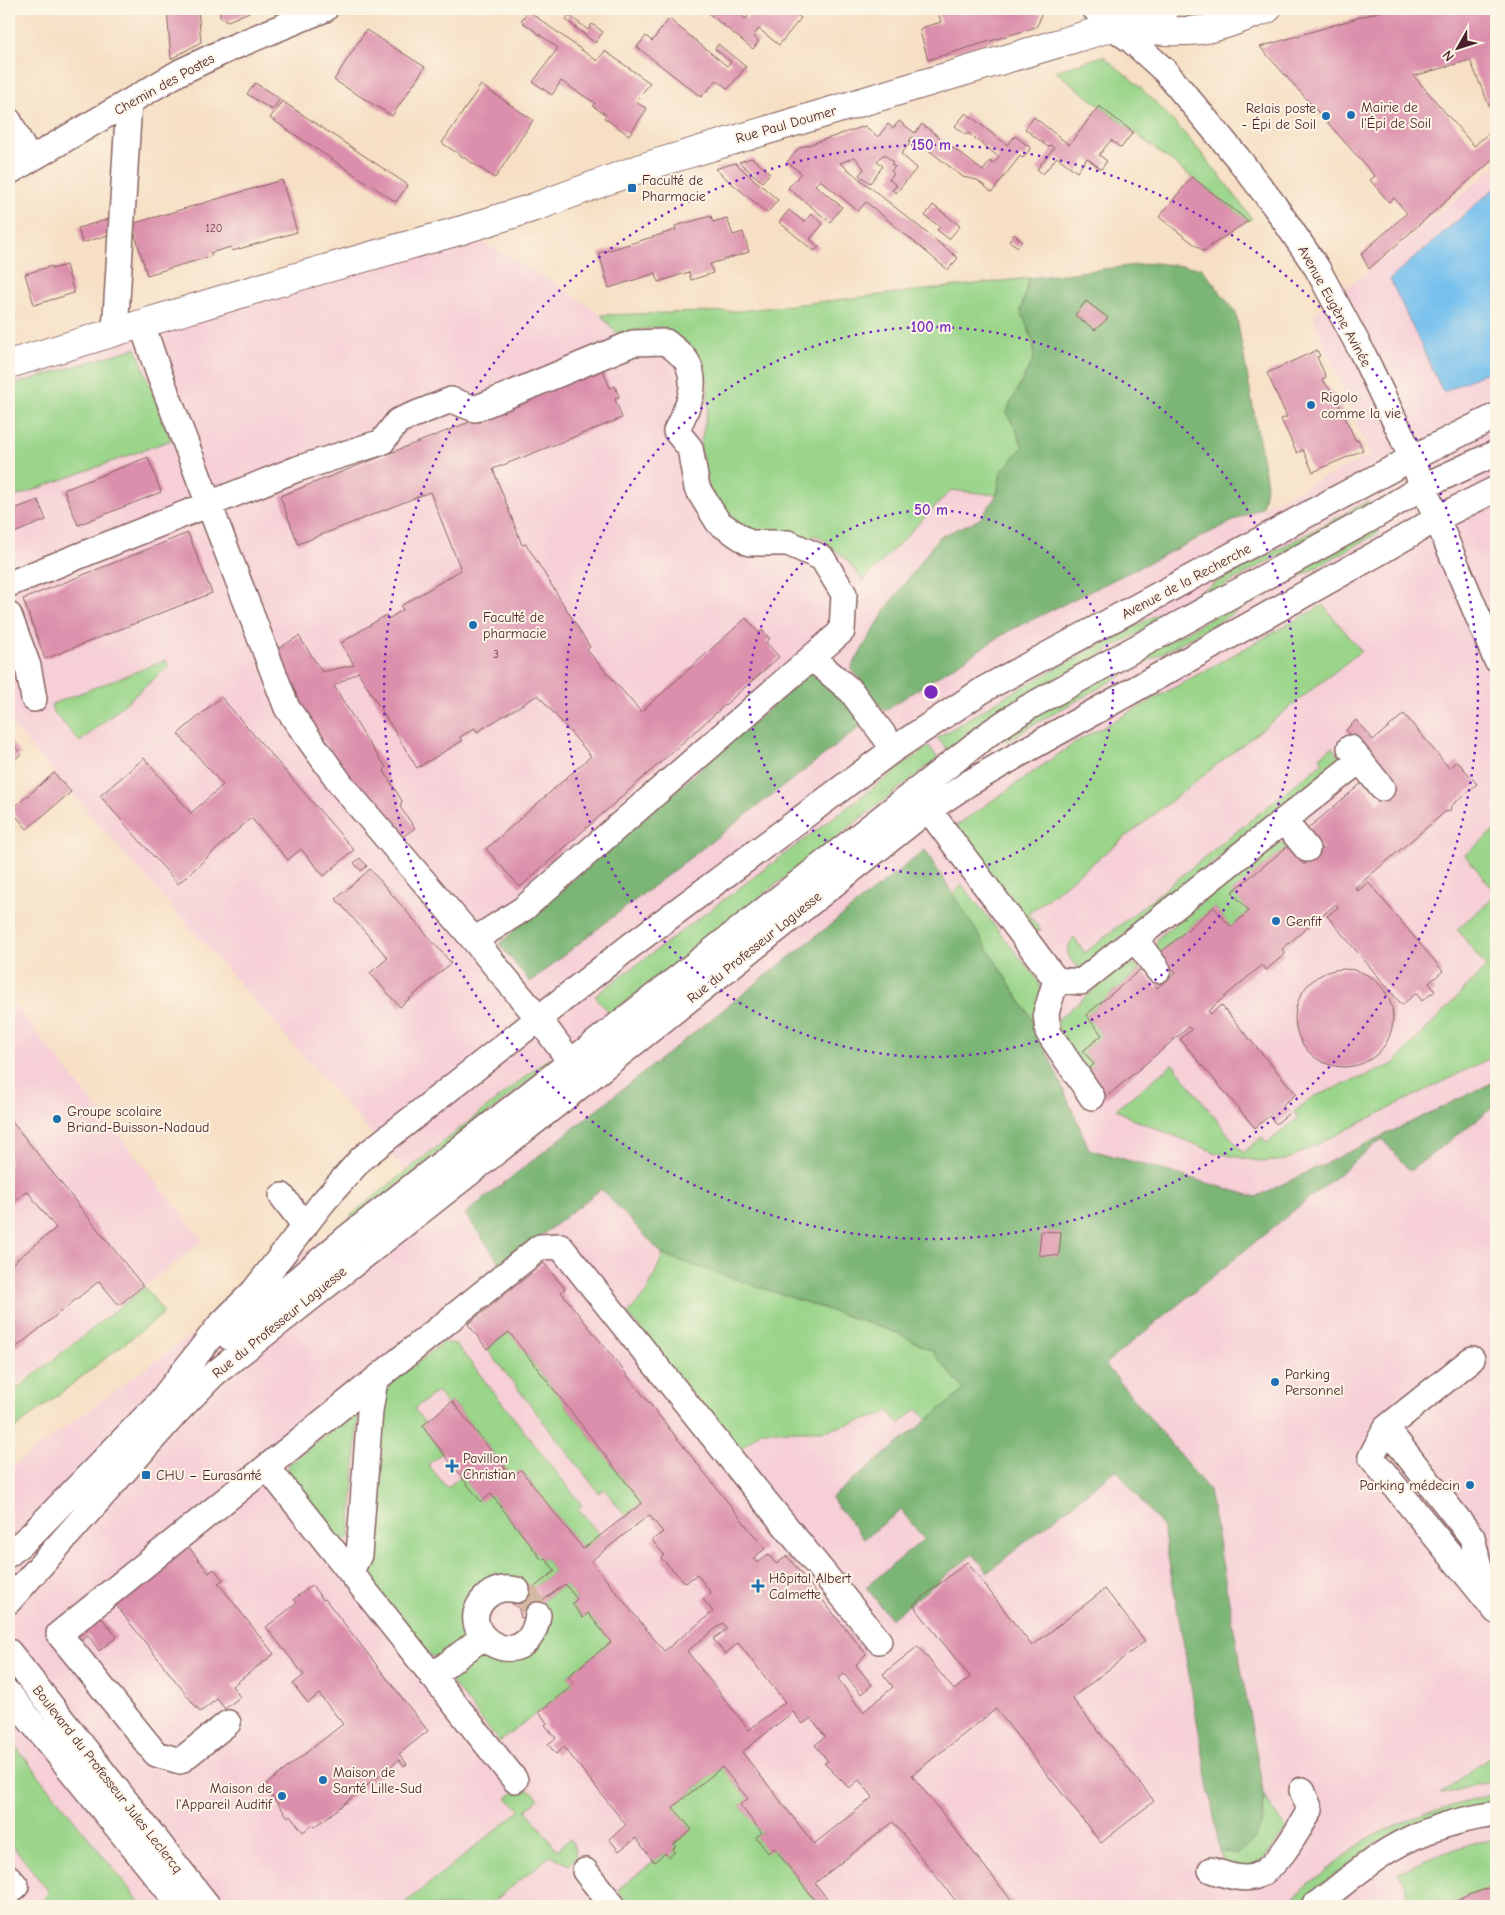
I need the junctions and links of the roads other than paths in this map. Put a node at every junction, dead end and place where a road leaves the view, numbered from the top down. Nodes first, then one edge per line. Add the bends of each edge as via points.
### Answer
1 (325, 9) edge
2 (1165, 9) edge
3 (1267, 9) edge
4 (1104, 18) edge
5 (129, 102) junction
6 (9, 121) edge
7 (19, 166) edge
8 (142, 324) junction
9 (115, 332) junction
10 (9, 364) edge
11 (1496, 416) edge
12 (1496, 453) edge
13 (1412, 458) junction
14 (1424, 486) junction
15 (1496, 489) edge
16 (210, 505) junction
17 (1438, 518) junction
18 (9, 584) edge
19 (9, 614) edge
20 (812, 658) junction
21 (1496, 659) edge
22 (34, 699) dead end
23 (888, 753) junction
24 (1382, 788) dead end
25 (926, 811) junction
26 (1284, 821) junction
27 (1307, 850) dead end
28 (1135, 939) junction
29 (474, 940) junction
30 (1158, 970) dead end
31 (1056, 980) junction
32 (539, 1019) junction
33 (578, 1072) junction
34 (1092, 1097) dead end
35 (282, 1196) dead end
36 (305, 1226) junction
37 (319, 1261) junction
38 (244, 1349) junction
39 (1472, 1359) dead end
40 (374, 1380) junction
41 (160, 1402) junction
42 (1386, 1428) junction
43 (267, 1468) junction
44 (9, 1554) edge
45 (351, 1571) junction
46 (518, 1590) dead end
47 (9, 1601) edge
48 (1491, 1604) edge
49 (538, 1615) dead end
50 (483, 1637) junction
51 (879, 1641) dead end
52 (9, 1652) edge
53 (432, 1676) junction
54 (9, 1694) edge
55 (228, 1723) dead end
56 (516, 1780) dead end
57 (1302, 1790) dead end
58 (1496, 1814) edge
59 (1211, 1870) dead end
60 (585, 1871) dead end
61 (9, 1878) edge
62 (9, 1892) edge
63 (180, 1906) edge
64 (208, 1906) edge
65 (613, 1906) edge
66 (1314, 1906) edge

1 - 5 street, Chemin des Postes via 203,61
2 - 4 main road, Rue Paul Doumer
3 - 4 main road, Rue Paul Doumer via 1201,30 1166,32
4 - 8 main road, Rue Paul Doumer via 646,166 462,230
4 - 13 street, Avenue Eugène Avinée via 1166,71 1279,211 1334,299
5 - 7 street, Chemin des Postes
5 - 9 street
6 - 7 street
8 - 9 main road, Rue Paul Doumer
8 - 16 street
9 - 10 main road, Rue Paul Doumer
11 - 13 street, Avenue de la Recherche
12 - 14 street
13 - 14 street, Avenue Eugène Avinée
13 - 23 street, Avenue de la Recherche via 1019,670
14 - 17 street, Avenue Eugène Avinée
14 - 33 street via 1009,719
15 - 17 street
16 - 18 street
16 - 20 street via 297,469 382,442 398,421 452,400 475,409 633,343 666,342 688,363 693,384 689,405 676,431 690,448 697,488 718,522 749,542 788,543 822,558 844,594 842,631
16 - 29 street via 287,708 343,787
17 - 21 street, Avenue Eugène Avinée
17 - 25 street
19 - 22 street via 28,666
20 - 23 street via 851,691
20 - 29 street via 523,909
23 - 32 street, Rue du Professeur Laguesse via 629,947
24 - 26 street via 1355,754
25 - 31 street
25 - 33 street, Rue du Professeur Laguesse
26 - 27 street
26 - 28 street
28 - 30 street
28 - 31 street via 1081,982
29 - 32 street
31 - 34 street via 1046,1013 1048,1032
32 - 33 street
32 - 36 street, Rue du Professeur Laguesse via 362,1158
33 - 37 street
33 - 38 street, Rue du Professeur Laguesse
35 - 36 street
36 - 41 street, Rue du Professeur Laguesse via 254,1291 219,1326
37 - 38 street
37 - 41 street via 186,1375
38 - 47 street, Rue du Professeur Laguesse via 182,1406
39 - 42 street
40 - 43 street
40 - 45 street via 359,1555
40 - 51 street via 540,1247 560,1246
41 - 44 street, Rue du Professeur Laguesse
42 - 48 street via 1472,1537
42 - 48 street via 1371,1457
43 - 45 street
43 - 55 street via 60,1634 156,1754 180,1760
45 - 53 street
46 - 50 street via 500,1589 483,1599 476,1618
49 - 50 street via 533,1634 518,1646 499,1648
50 - 53 street
52 - 64 street, Boulevard du Professeur Jules Leclercq
53 - 56 street
54 - 63 street, Boulevard du Professeur Jules Leclercq
57 - 59 street via 1310,1810 1287,1849 1268,1868 1256,1876 1229,1876
58 - 66 street via 1454,1823 1406,1841 1376,1858
60 - 65 street
61 - 62 street via 16,1886

